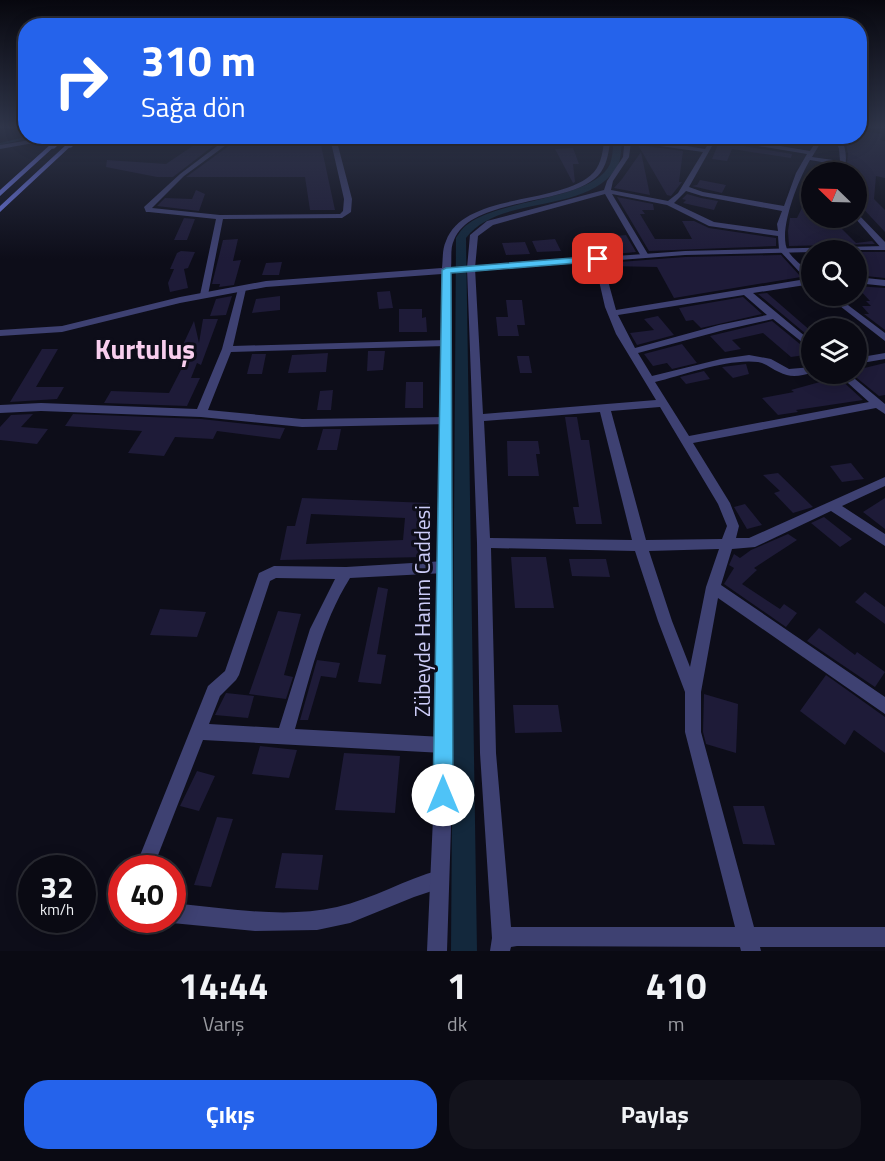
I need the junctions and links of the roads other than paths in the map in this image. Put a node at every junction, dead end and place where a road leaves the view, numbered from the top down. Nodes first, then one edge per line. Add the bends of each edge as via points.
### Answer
1 (26, 170) edge
2 (42, 170) edge
3 (188, 170) edge
4 (342, 170) edge
5 (598, 170) edge
6 (617, 170) edge
7 (695, 170) edge
8 (801, 170) edge
9 (684, 188) junction
10 (607, 191) junction
11 (0, 194) edge
12 (669, 203) junction
13 (786, 209) junction
14 (0, 210) edge
15 (220, 217) junction
16 (867, 226) edge
17 (781, 234) junction
18 (885, 247) edge
19 (783, 250) junction
20 (645, 256) junction
21 (598, 259) junction
22 (471, 268) junction
23 (801, 269) edge
24 (446, 270) junction
25 (867, 281) edge
26 (801, 282) edge
27 (885, 283) edge
28 (242, 289) junction
29 (746, 292) junction
30 (204, 296) junction
31 (844, 306) edge
32 (612, 313) junction
33 (774, 316) junction
34 (0, 333) edge
35 (801, 338) edge
36 (885, 338) edge
37 (446, 343) junction
38 (227, 350) junction
39 (632, 352) junction
40 (885, 356) edge
41 (867, 359) edge
42 (801, 373) edge
43 (649, 380) junction
44 (855, 384) edge
45 (663, 403) junction
46 (882, 407) edge
47 (605, 408) junction
48 (0, 409) edge
49 (201, 412) junction
50 (477, 418) junction
51 (446, 421) junction
52 (687, 440) junction
53 (885, 481) edge
54 (833, 506) junction
55 (885, 541) edge
56 (484, 543) junction
57 (729, 544) junction
58 (638, 545) junction
59 (445, 567) junction
60 (346, 573) junction
61 (713, 587) junction
62 (693, 692) junction
63 (885, 706) edge
64 (198, 732) junction
65 (285, 736) junction
66 (443, 745) junction
67 (149, 855) edge
68 (440, 879) junction
69 (186, 914) edge
70 (885, 936) edge
71 (749, 944) edge
72 (501, 945) edge
73 (437, 951) edge

1 - 11 main road, bridge
2 - 14 main road, bridge
3 - 15 street via 147,208 161,214
4 - 15 street via 348,199 345,215
5 - 24 street, Zübeyde Hanım Caddesi via 581,184 490,210 460,226 450,238
6 - 10 street
7 - 9 street
8 - 13 street
9 - 12 street
9 - 13 street
10 - 12 street
10 - 20 street
10 - 22 street via 490,223 474,235
12 - 17 street via 712,224
13 - 17 street
15 - 30 street
16 - 18 street
17 - 19 street
18 - 19 street
19 - 20 street
19 - 23 street
20 - 21 street
21 - 22 street
21 - 32 street
22 - 24 street
22 - 50 street
24 - 28 street
24 - 37 street, Zübeyde Hanım Caddesi
25 - 27 street
26 - 29 street
28 - 30 street
28 - 38 street
29 - 32 street
29 - 33 street
30 - 34 street via 62,328
31 - 36 street
32 - 39 street
33 - 35 street
33 - 39 street
37 - 38 street
37 - 51 street, Zübeyde Hanım Caddesi
38 - 49 street
39 - 43 street
40 - 41 street
42 - 43 street via 793,375 759,359
43 - 45 street
44 - 46 street
45 - 47 street
45 - 52 street
46 - 52 street
47 - 50 street
47 - 58 street
48 - 49 street
49 - 51 street via 302,423
50 - 56 street
51 - 59 street, Zübeyde Hanım Caddesi
52 - 57 street via 724,503 733,526
53 - 54 street
54 - 55 street
54 - 57 street via 750,543
56 - 58 street
56 - 72 street via 488,753
57 - 58 street
57 - 61 street
58 - 62 street via 671,643
59 - 60 street
59 - 66 street, Zübeyde Hanım Caddesi
60 - 64 street via 274,572 264,577 231,675 214,691
60 - 65 street via 325,610
61 - 62 street
61 - 63 street
62 - 71 street via 693,732
64 - 65 street
64 - 67 street
65 - 66 street
66 - 68 street, Zübeyde Hanım Caddesi
68 - 69 street via 338,917 280,922
68 - 73 street, Zübeyde Hanım Caddesi
70 - 71 street
71 - 72 street via 518,936

